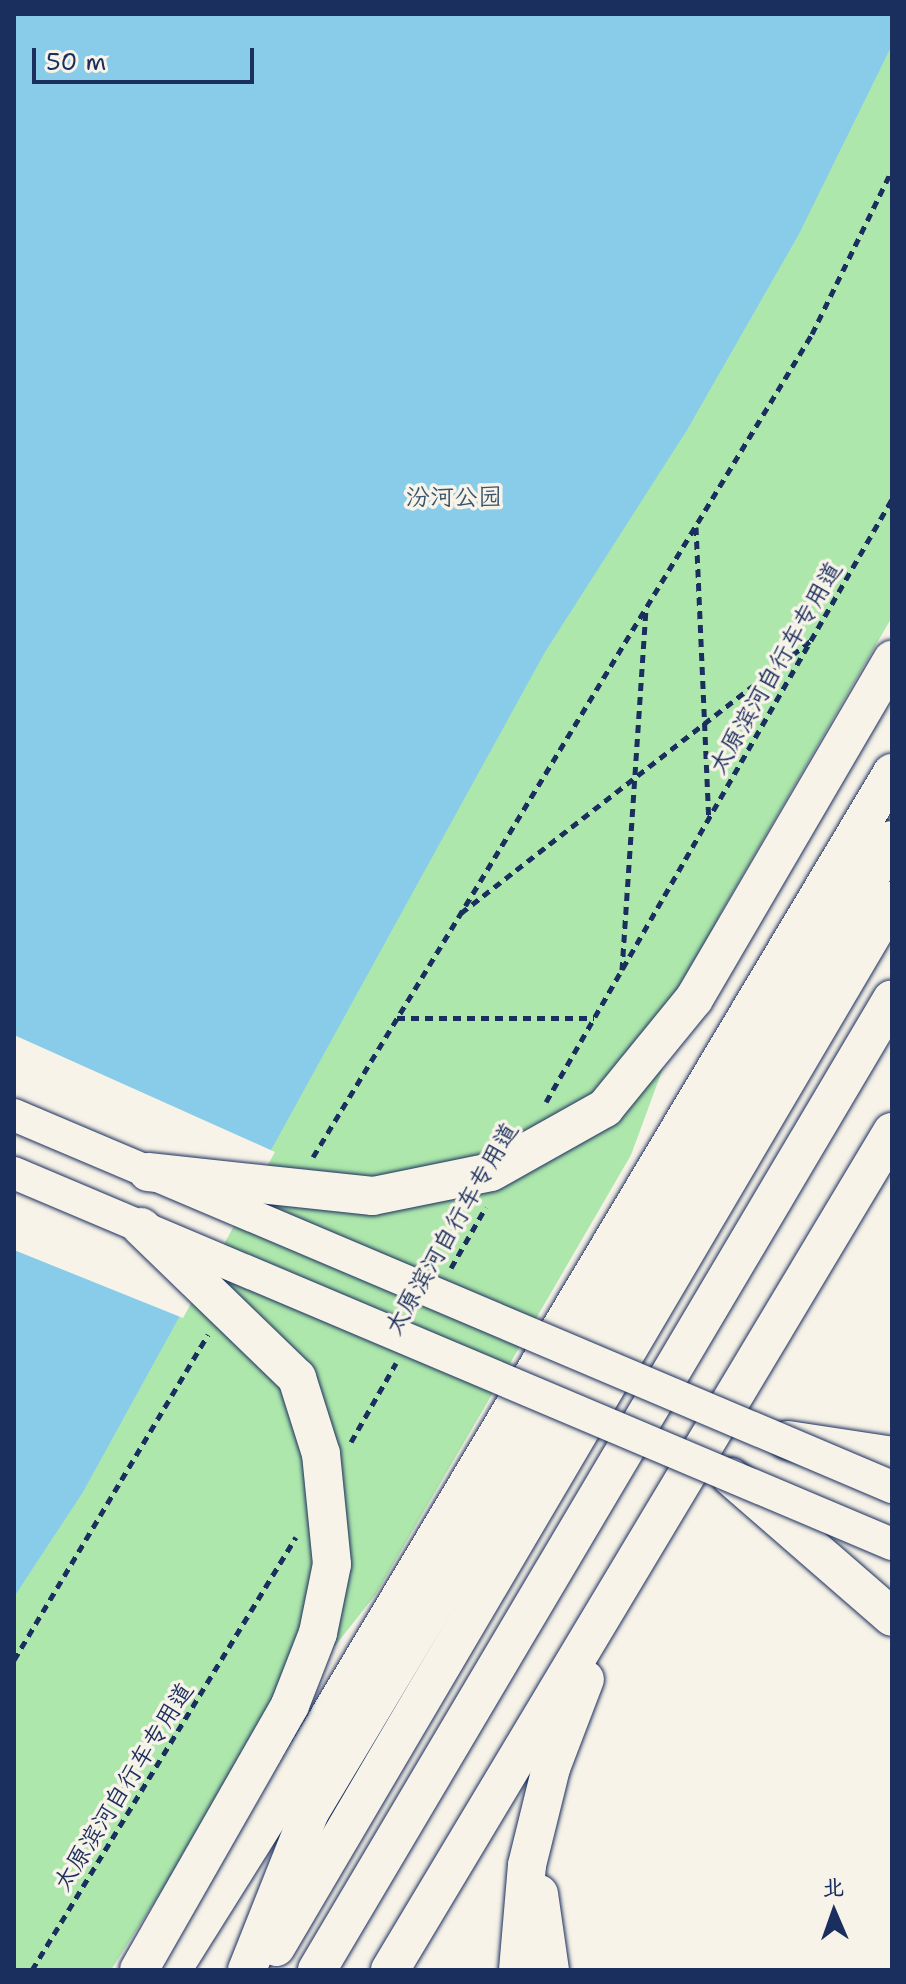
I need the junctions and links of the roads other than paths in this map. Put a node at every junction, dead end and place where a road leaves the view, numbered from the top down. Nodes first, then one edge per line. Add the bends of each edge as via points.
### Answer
1 (892, 660) edge
2 (892, 773) edge
3 (892, 840) edge
4 (892, 901) edge
5 (892, 999) edge
6 (14, 1115) edge
7 (892, 1132) edge
8 (892, 1165) edge
9 (148, 1172) junction
10 (14, 1173) edge
11 (141, 1227) junction
12 (833, 1230) junction
13 (775, 1438) junction
14 (892, 1456) edge
15 (729, 1475) junction
16 (892, 1487) edge
17 (892, 1544) edge
18 (621, 1584) junction
19 (892, 1617) edge
20 (536, 1829) junction
21 (139, 1970) edge
22 (172, 1970) edge
23 (247, 1970) edge
24 (262, 1970) edge
25 (317, 1970) edge
26 (390, 1970) edge
27 (518, 1970) edge
28 (550, 1970) edge

1 - 9 highway, bridge via 694,999 605,1108 491,1172 373,1196
2 - 22 highway via 290,1782
3 - 23 highway via 310,1812
4 - 24 highway
5 - 25 highway
6 - 9 main road, bridge
7 - 12 highway
8 - 12 highway
9 - 13 main road, bridge
10 - 11 main road, bridge
11 - 15 main road, bridge
11 - 21 highway, bridge via 297,1378 321,1454 332,1564 318,1633 290,1705
12 - 18 highway
13 - 14 highway, bridge
13 - 16 main road, bridge
15 - 17 main road, bridge
15 - 19 highway
18 - 20 highway via 551,1768
18 - 26 highway
20 - 27 highway via 517,1933
20 - 28 highway via 540,1925

